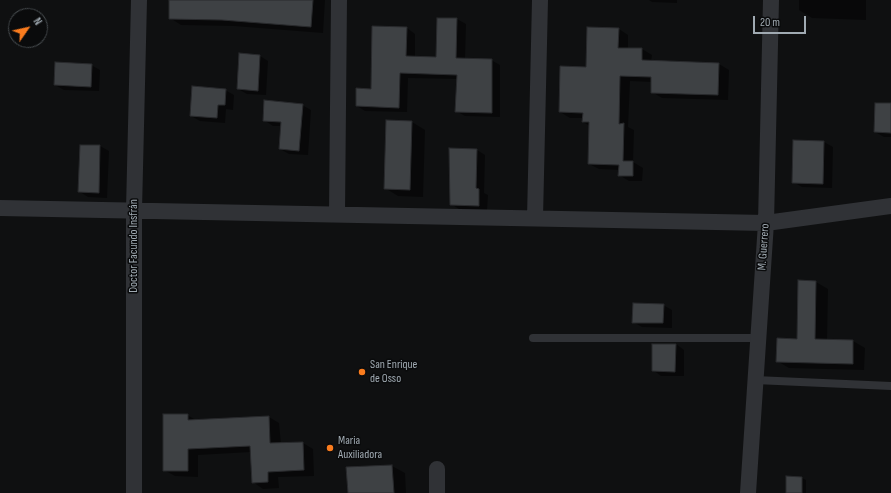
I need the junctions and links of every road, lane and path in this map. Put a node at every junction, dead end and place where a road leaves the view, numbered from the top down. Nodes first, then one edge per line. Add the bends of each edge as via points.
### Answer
1 (139, 0) edge
2 (339, 0) edge
3 (540, 0) edge
4 (770, 0) edge
5 (891, 206) edge
6 (0, 208) edge
7 (134, 210) junction
8 (337, 214) junction
9 (535, 218) junction
10 (766, 223) junction
11 (533, 338) dead end
12 (758, 338) junction
13 (755, 380) junction
14 (891, 386) edge
15 (437, 469) dead end
16 (134, 493) edge
17 (437, 493) edge
18 (748, 493) edge

1 - 7 street, Doctor Facundo Insfrán
2 - 8 street
3 - 9 street
4 - 10 street, M. Guerrero
5 - 10 street
6 - 7 street
7 - 8 street
7 - 16 street, Doctor Facundo Insfrán
8 - 9 street
9 - 10 street
10 - 12 street, M. Guerrero
11 - 12 lane
12 - 13 street, M. Guerrero
13 - 14 lane
13 - 18 street, M. Guerrero
15 - 17 street

